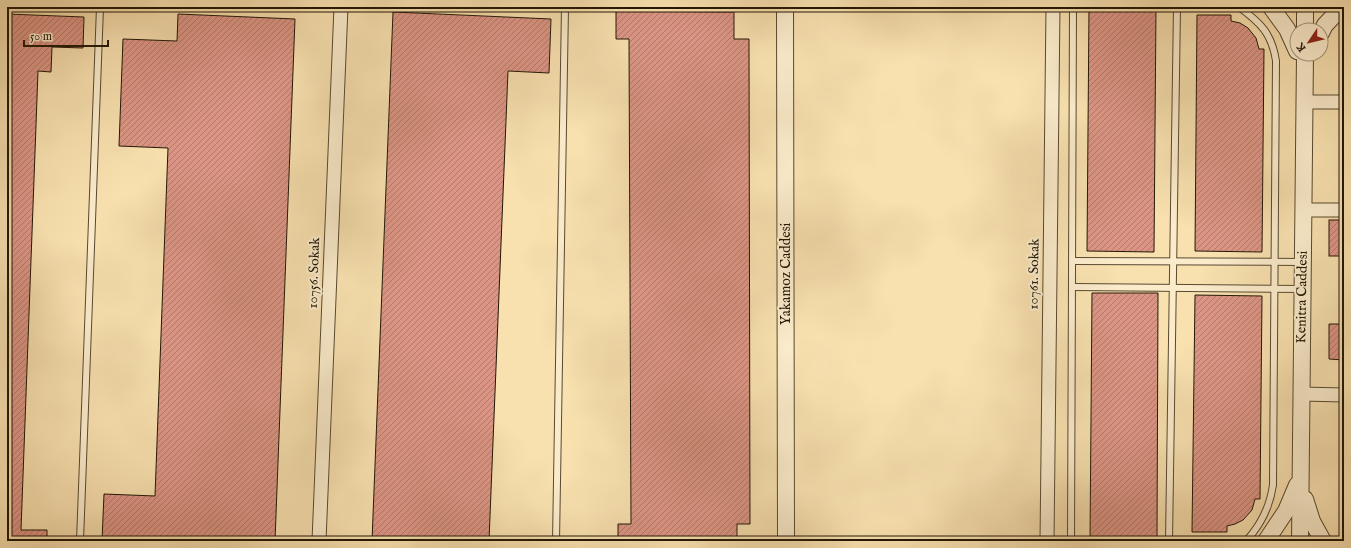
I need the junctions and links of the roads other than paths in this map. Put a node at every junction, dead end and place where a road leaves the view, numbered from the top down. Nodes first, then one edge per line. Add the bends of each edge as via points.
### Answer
1 (100, 7) edge
2 (341, 7) edge
3 (565, 7) edge
4 (785, 7) edge
5 (1053, 7) edge
6 (1073, 7) edge
7 (1177, 7) edge
8 (1239, 7) edge
9 (1272, 7) edge
10 (1305, 7) edge
11 (1342, 7) edge
12 (1305, 22) edge
13 (1328, 22) edge
14 (1289, 34) edge
15 (1301, 62) edge
16 (1305, 62) edge
17 (1309, 62) edge
18 (1305, 73) junction
19 (1304, 102) junction
20 (1344, 102) edge
21 (1303, 210) junction
22 (1344, 210) edge
23 (1073, 261) junction
24 (1173, 261) junction
25 (1275, 261) junction
26 (1303, 262) junction
27 (1073, 287) junction
28 (1173, 288) junction
29 (1274, 288) junction
30 (1302, 289) junction
31 (1302, 394) junction
32 (1344, 395) edge
33 (1301, 476) junction
34 (80, 541) edge
35 (318, 541) edge
36 (556, 541) edge
37 (786, 541) edge
38 (1047, 541) edge
39 (1071, 541) edge
40 (1169, 541) edge
41 (1246, 541) edge
42 (1266, 541) edge
43 (1300, 541) edge
44 (1323, 541) edge

1 - 34 lane
2 - 35 street, 10756. Sokak
3 - 36 lane
4 - 37 street, Yakamoz Caddesi
5 - 38 street, 10761. Sokak
6 - 23 lane
7 - 24 lane
8 - 25 lane via 1263,26 1274,48 1276,61
9 - 14 street
10 - 12 street
11 - 13 street
15 - 18 street
16 - 18 street, Kenitra Caddesi
17 - 18 street
18 - 19 street, Kenitra Caddesi
19 - 20 street
19 - 21 street, Kenitra Caddesi
21 - 22 street
21 - 26 street, Kenitra Caddesi
23 - 24 lane
23 - 27 lane
24 - 25 lane
24 - 28 lane
25 - 26 lane
25 - 29 lane
26 - 30 street, Kenitra Caddesi
27 - 28 lane
27 - 39 lane
28 - 29 lane
28 - 40 lane
29 - 30 lane
29 - 41 lane via 1272,498 1267,511
30 - 31 street, Kenitra Caddesi
31 - 32 street
31 - 33 street, Kenitra Caddesi
33 - 42 street via 1286,511
33 - 43 street, Kenitra Caddesi
33 - 44 street via 1305,502

